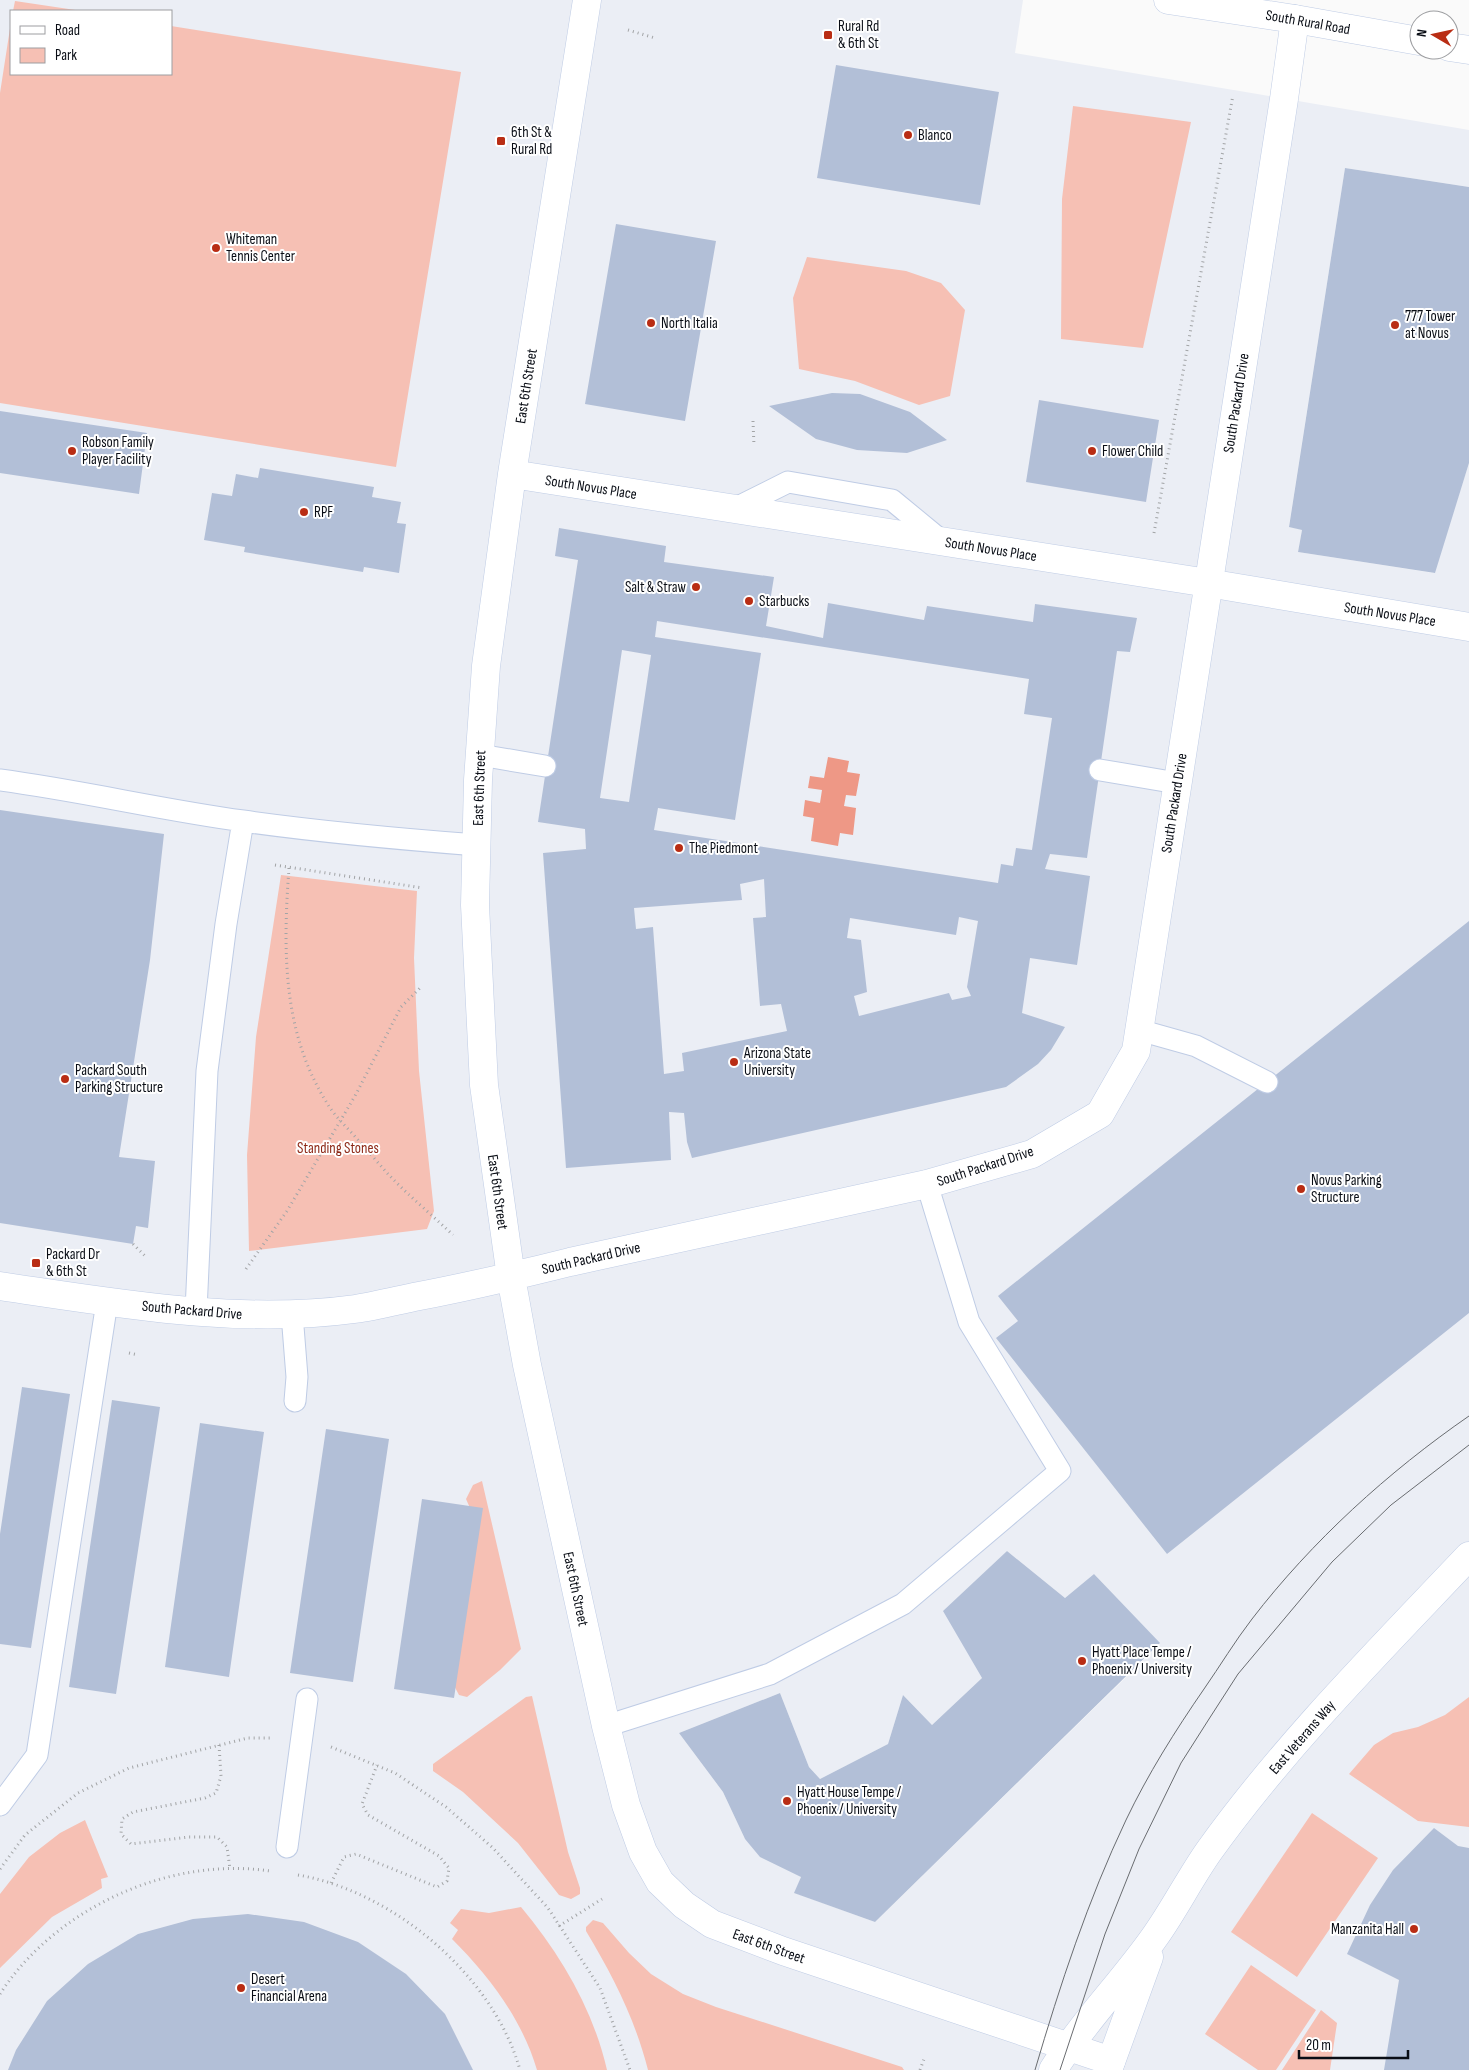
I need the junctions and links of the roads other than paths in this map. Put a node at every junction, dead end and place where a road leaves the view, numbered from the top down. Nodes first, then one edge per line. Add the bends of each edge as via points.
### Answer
1 (586, 0) edge
2 (1168, 0) edge
3 (1295, 19) junction
4 (1409, 39) edge
5 (512, 474) junction
6 (1208, 583) junction
7 (1469, 627) edge
8 (480, 756) junction
9 (545, 766) dead end
10 (1100, 770) dead end
11 (0, 780) edge
12 (1177, 783) junction
13 (243, 821) junction
14 (477, 845) junction
15 (1139, 1030) junction
16 (1267, 1082) dead end
17 (927, 1184) junction
18 (511, 1277) junction
19 (0, 1286) edge
20 (107, 1302) junction
21 (196, 1311) junction
22 (292, 1314) junction
23 (295, 1401) dead end
24 (1469, 1556) edge
25 (307, 1699) dead end
26 (606, 1726) junction
27 (0, 1805) edge
28 (287, 1847) dead end
29 (1157, 1934) junction
30 (1067, 2047) junction
31 (1110, 2066) edge
32 (1053, 2070) edge

1 - 5 street, East 6th Street
2 - 3 street, South Rural Road
3 - 4 street, South Rural Road
3 - 6 street, South Packard Drive
5 - 6 street, South Novus Place
5 - 8 street, East 6th Street via 486,666
6 - 7 street, South Novus Place
6 - 12 street, South Packard Drive
8 - 9 lane
8 - 14 street, East 6th Street
10 - 12 lane
11 - 13 lane
12 - 15 street, South Packard Drive
13 - 14 lane
13 - 21 lane via 207,1071
14 - 18 street, East 6th Street via 476,905 484,1085
15 - 16 lane via 1196,1046
15 - 17 street, South Packard Drive via 1136,1051 1100,1114 1032,1154
17 - 18 street, South Packard Drive
17 - 26 lane via 969,1322 1060,1471 903,1604 770,1674
18 - 22 street, South Packard Drive via 355,1309
18 - 26 street, East 6th Street via 527,1365
19 - 20 street, South Packard Drive
20 - 21 street, South Packard Drive
20 - 27 lane via 37,1755
21 - 22 street, South Packard Drive via 242,1315
22 - 23 lane via 297,1377
24 - 29 street, East Veterans Way via 1340,1693 1268,1776 1208,1852
25 - 28 lane
26 - 30 street, East 6th Street via 642,1852 660,1882 697,1915 766,1946
29 - 30 street, East Veterans Way
29 - 31 street, East Veterans Way
30 - 31 street, East 6th Street
30 - 32 street, East Veterans Way

